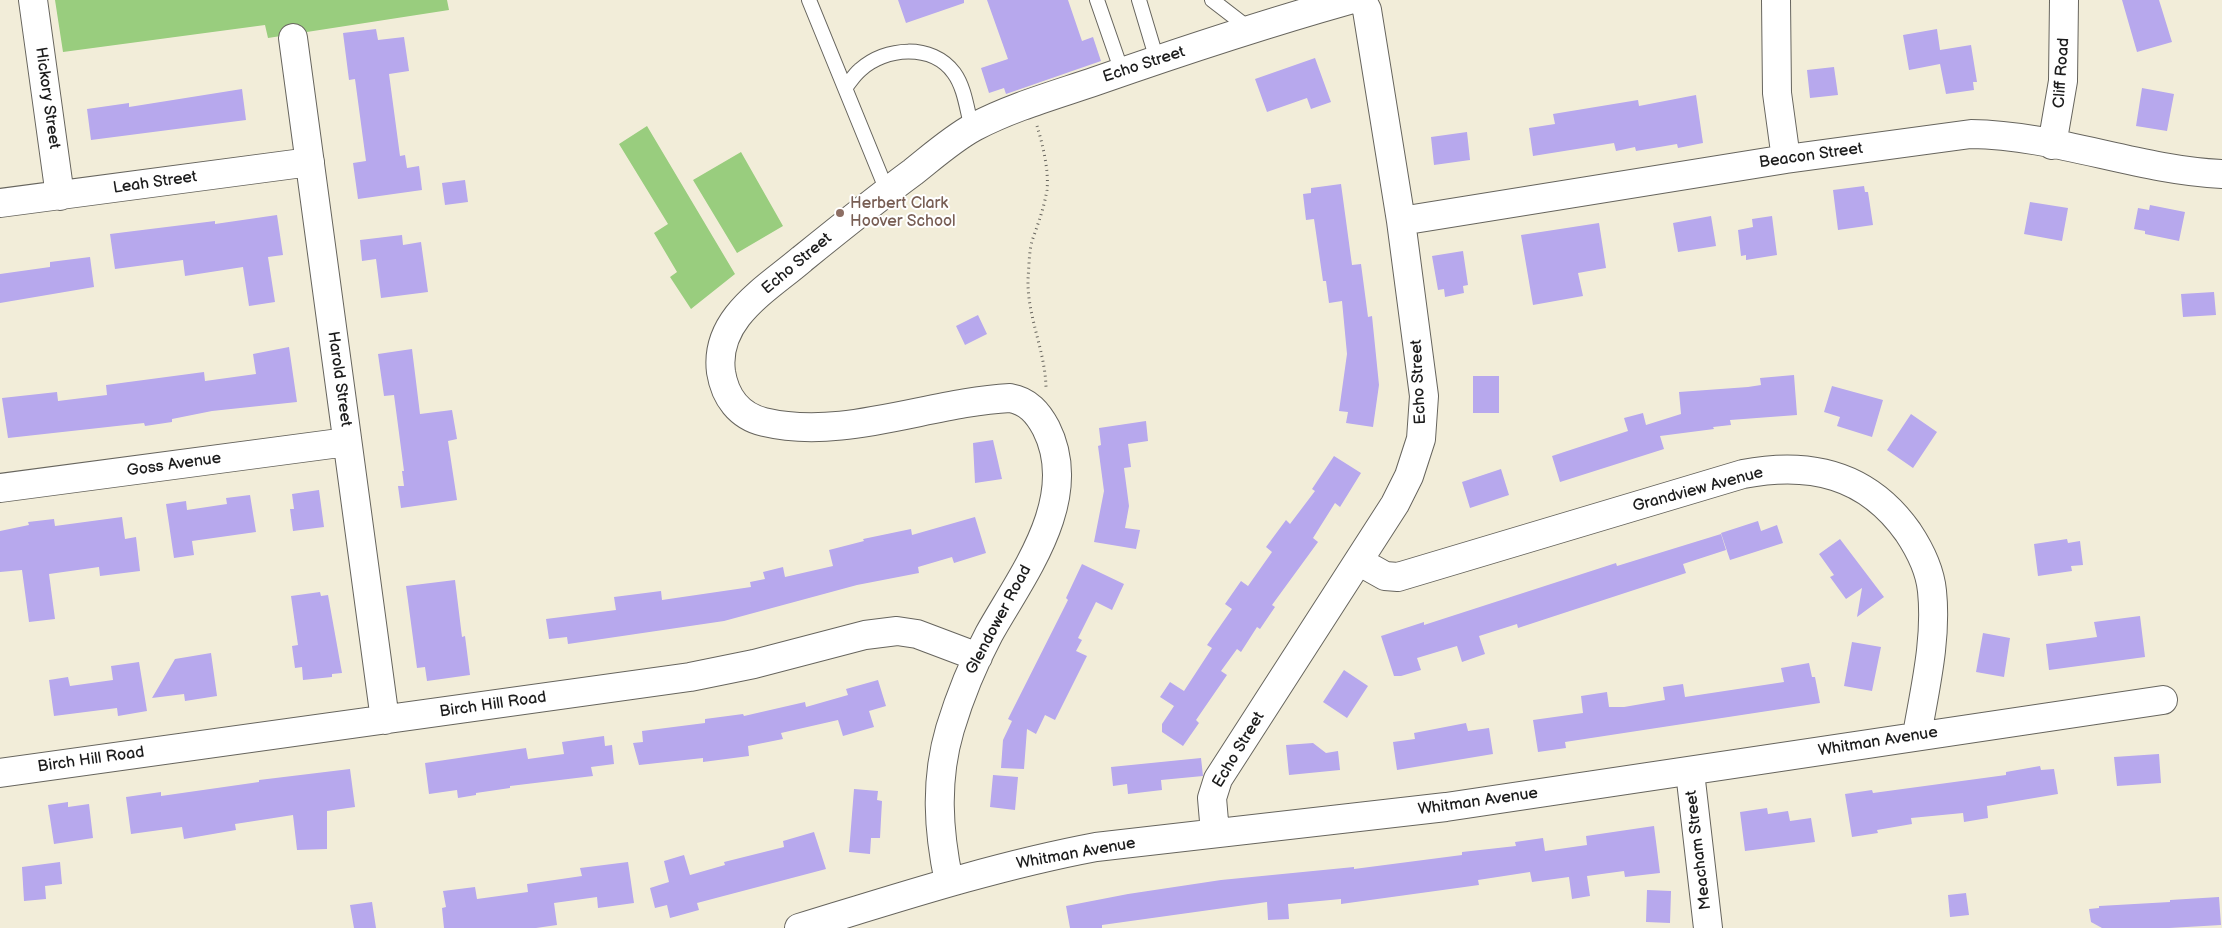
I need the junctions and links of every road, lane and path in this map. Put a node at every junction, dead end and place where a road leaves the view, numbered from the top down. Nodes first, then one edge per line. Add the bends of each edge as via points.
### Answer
1 (33, 0) edge
2 (809, 0) edge
3 (1097, 0) edge
4 (1139, 0) edge
5 (1212, 0) edge
6 (1776, 0) edge
7 (2064, 0) edge
8 (1358, 3) edge
9 (1252, 30) junction
10 (293, 38) dead end
11 (1157, 60) junction
12 (1122, 72) junction
13 (845, 88) junction
14 (1029, 104) junction
15 (972, 128) junction
16 (2052, 145) junction
17 (1786, 160) junction
18 (310, 162) junction
19 (2222, 174) edge
20 (887, 191) junction
21 (60, 196) junction
22 (0, 203) edge
23 (1401, 221) junction
24 (1043, 423) junction
25 (347, 442) junction
26 (0, 488) edge
27 (1360, 562) junction
28 (978, 657) junction
29 (2163, 700) dead end
30 (385, 720) junction
31 (1917, 735) junction
32 (1690, 772) junction
33 (0, 773) edge
34 (1214, 833) junction
35 (949, 882) junction
36 (798, 928) edge
37 (1708, 928) edge

1 - 21 street, Hickory Street
2 - 13 lane
3 - 12 lane
4 - 11 lane
5 - 9 lane
6 - 17 street via 1777,93
7 - 16 street, Cliff Road via 2063,81
8 - 9 street, Echo Street
8 - 23 street, Echo Street
9 - 11 street, Echo Street
10 - 18 street, Harold Street
11 - 12 street, Echo Street
12 - 14 street, Echo Street
13 - 15 lane via 860,70 886,55 903,51 927,54 946,64 954,73
13 - 20 lane
14 - 15 street, Echo Street
14 - 24 path via 1038,129 1047,187 1032,242 1028,280 1030,313 1045,367 1047,406
15 - 20 street, Echo Street
16 - 17 street, Beacon Street via 1999,135 1971,134
16 - 19 street, Beacon Street
17 - 23 street, Beacon Street
18 - 21 street, Leah Street
18 - 25 street, Harold Street
20 - 24 street, Echo Street via 739,312 723,342 720,364 725,387 736,406 744,415 765,422 820,426 1010,398 1030,406
21 - 22 street, Leah Street
23 - 27 street, Echo Street via 1423,386 1423,430 1409,476
24 - 28 street, Glendower Road via 1052,446 1057,476 1054,502 1027,570
25 - 26 street, Goss Avenue
25 - 30 street, Harold Street
27 - 31 street, Grandview Avenue via 1385,576 1398,578 1743,474 1785,468 1820,472 1864,490 1896,514 1927,567 1934,617
27 - 34 street, Echo Street via 1218,780 1212,798
28 - 30 street, Birch Hill Road via 917,634 889,632 690,677
28 - 35 street, Glendower Road via 955,713 941,770 940,828
29 - 31 street, Whitman Avenue
30 - 33 street, Birch Hill Road
31 - 32 street, Whitman Avenue
32 - 34 street, Whitman Avenue via 1404,813
32 - 37 street, Meacham Street
34 - 35 street, Whitman Avenue via 1060,854
35 - 36 street, Whitman Avenue

